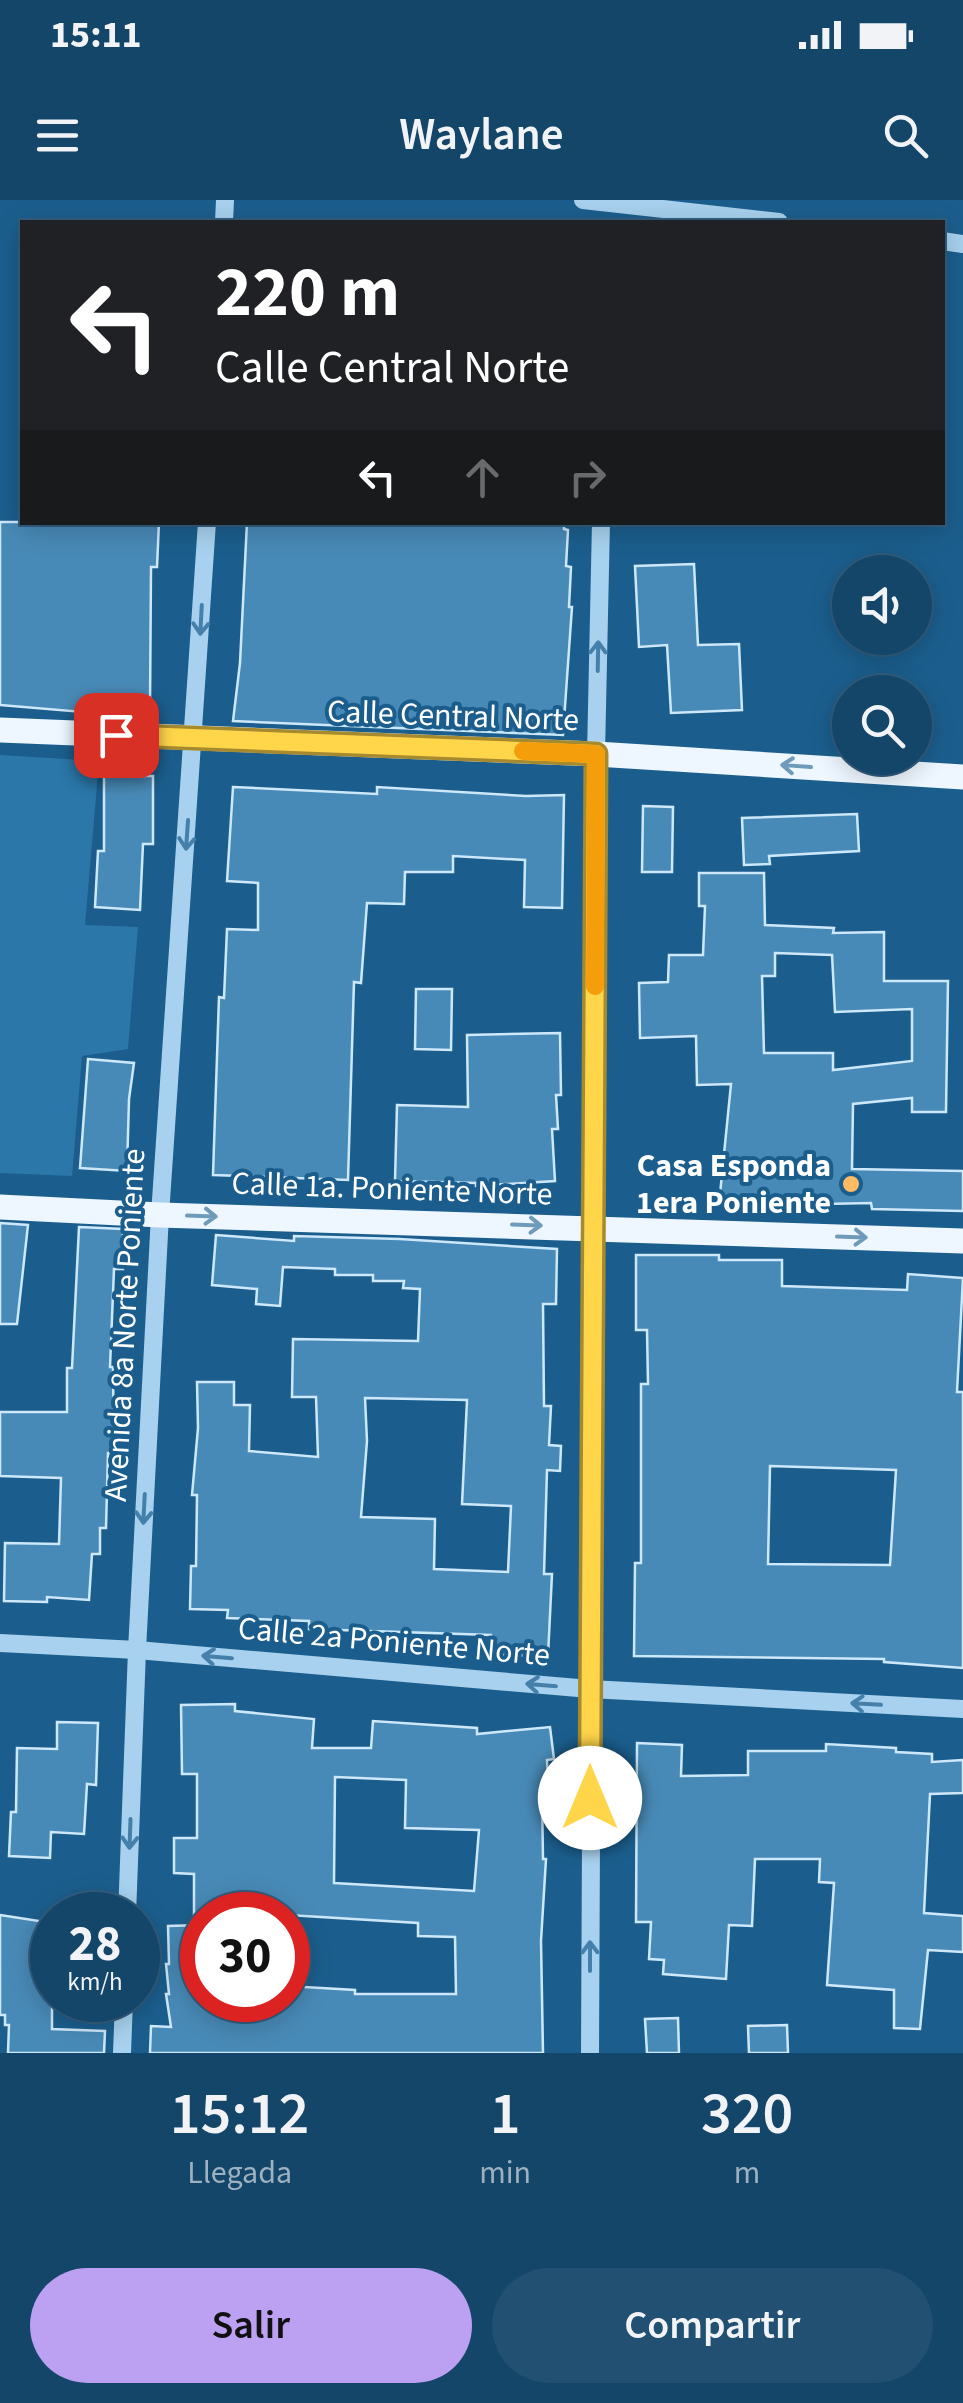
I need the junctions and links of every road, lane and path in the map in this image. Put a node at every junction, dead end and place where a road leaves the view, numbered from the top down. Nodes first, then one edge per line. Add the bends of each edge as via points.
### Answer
1 (583, 200) edge
2 (609, 202) edge
3 (762, 220) edge
4 (206, 525) edge
5 (601, 525) edge
6 (0, 730) edge
7 (194, 738) junction
8 (596, 754) junction
9 (963, 777) edge
10 (0, 1207) edge
11 (160, 1215) junction
12 (594, 1226) junction
13 (963, 1241) edge
14 (0, 1643) edge
15 (137, 1650) junction
16 (590, 1689) junction
17 (963, 1709) edge
18 (128, 1892) edge
19 (123, 2022) edge
20 (122, 2053) edge
21 (590, 2053) edge

1 - 2 street
2 - 3 street
4 -> 7 street, Avenida 8a Norte Poniente
8 -> 5 street
6 - 7 main road, Calle Central Norte
7 - 8 main road, Calle Central Norte
7 -> 11 street, Avenida 8a Norte Poniente
9 -> 8 main road, Calle Central Norte
8 - 12 street
10 - 11 main road, Calle 1a. Poniente Norte
11 -> 12 main road, Calle 1a. Poniente Norte
11 -> 15 street, Avenida 8a Norte Poniente
12 -> 13 main road, Calle 1a. Poniente Norte
12 - 16 street
14 - 15 street, Calle 2a Poniente Norte
16 -> 15 street, Calle 2a Poniente Norte
15 -> 18 street, Avenida 8a Norte Poniente
17 -> 16 street, Calle 2a Poniente Norte
21 -> 16 street
19 - 20 street

